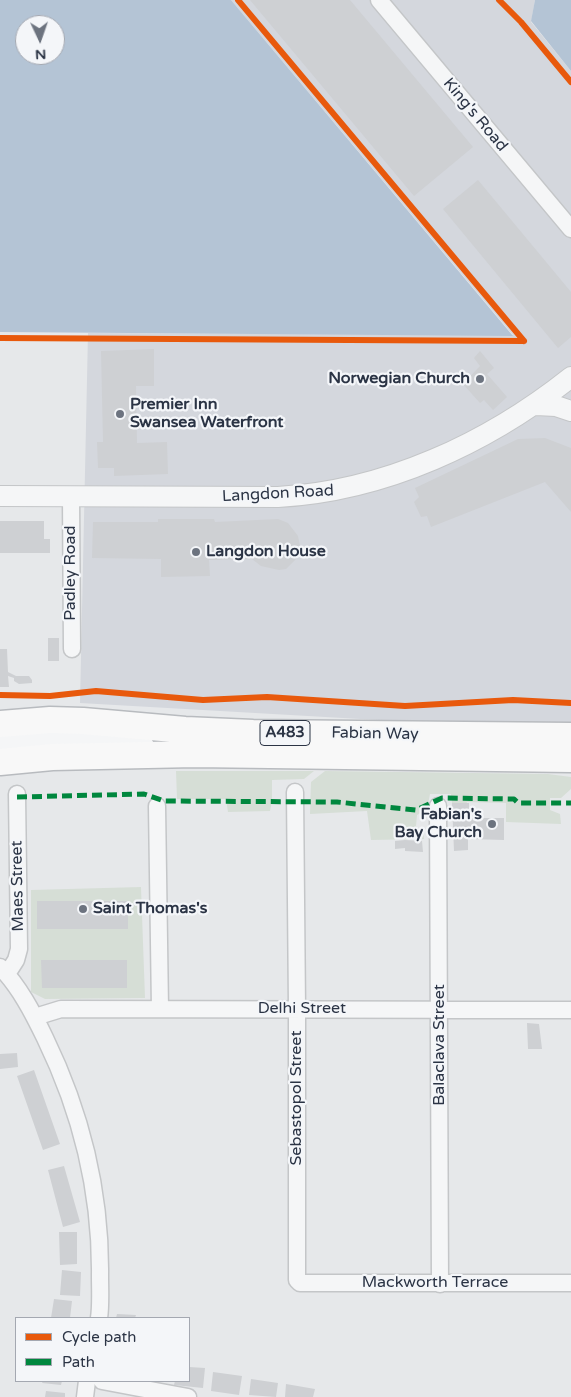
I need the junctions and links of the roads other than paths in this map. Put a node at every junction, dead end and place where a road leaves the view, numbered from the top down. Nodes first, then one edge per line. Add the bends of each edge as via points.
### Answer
1 (379, 0) edge
2 (571, 229) edge
3 (571, 377) edge
4 (536, 405) junction
5 (571, 411) edge
6 (0, 496) edge
7 (71, 498) junction
8 (72, 649) dead end
9 (0, 724) edge
10 (571, 736) edge
11 (0, 744) edge
12 (195, 754) junction
13 (571, 759) edge
14 (0, 762) edge
15 (294, 792) dead end
16 (17, 794) dead end
17 (158, 806) dead end
18 (438, 806) dead end
19 (3, 971) edge
20 (297, 1008) junction
21 (160, 1009) junction
22 (440, 1009) junction
23 (571, 1010) edge
24 (35, 1017) junction
25 (300, 1283) joint
26 (571, 1283) edge
27 (440, 1284) junction
28 (99, 1317) edge
29 (87, 1382) edge
30 (107, 1382) edge
31 (85, 1397) edge
32 (188, 1397) edge

1 - 2 street, King's Road
3 - 4 street, Langdon Road
4 - 5 street
4 - 7 street, Langdon Road via 473,441 393,475 352,488 278,497
6 - 7 street, Langdon Road
7 - 8 street, Padley Road
9 - 10 highway, Fabian Way / A483 via 83,721 253,733
11 - 12 street via 80,739
12 - 13 highway, Fabian Way / A483
12 - 14 highway, Fabian Way / A483 via 52,757
15 - 20 street, Sebastopol Street
16 - 19 street, Maes Street via 18,949 16,960
17 - 21 street
18 - 22 street, Balaclava Street
19 - 24 street
20 - 21 street, Delhi Street
20 - 22 street, Delhi Street
20 - 25 street, Sebastopol Street via 297,1280
21 - 24 street, Delhi Street via 61,1009
22 - 23 street, Delhi Street
22 - 27 street, Balaclava Street
24 - 28 street via 78,1117 90,1170 101,1237
25 - 27 street, Mackworth Terrace
26 - 27 street, Mackworth Terrace
29 - 31 street
30 - 32 street

